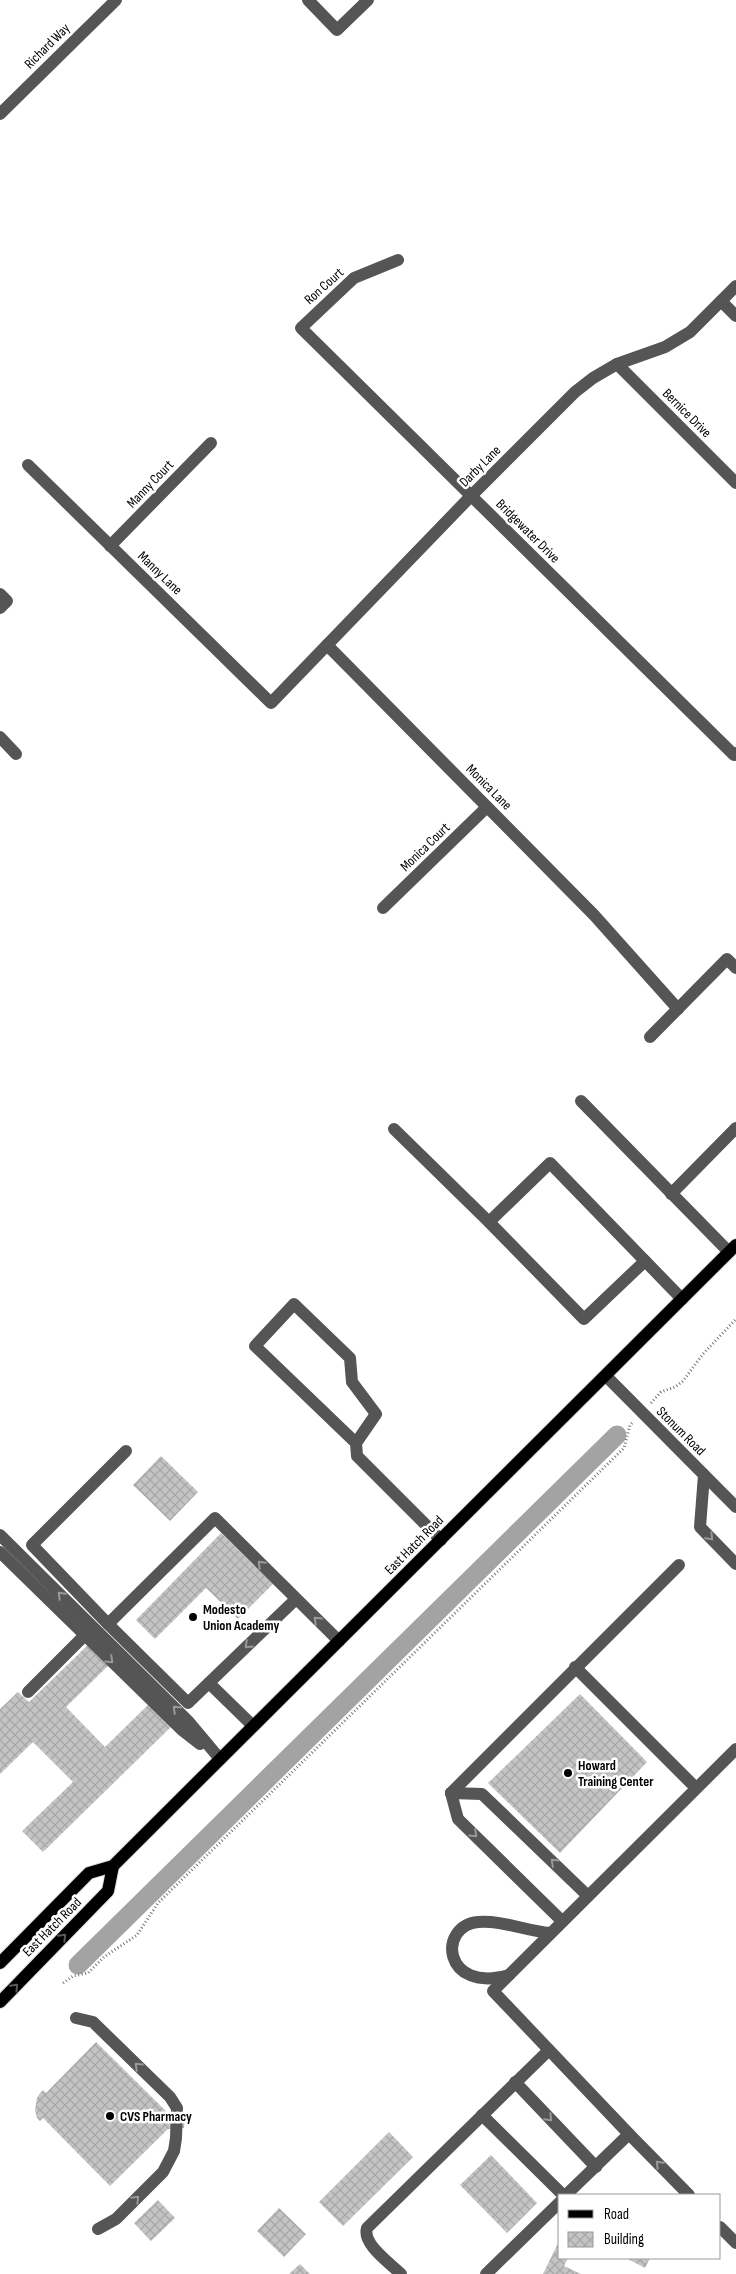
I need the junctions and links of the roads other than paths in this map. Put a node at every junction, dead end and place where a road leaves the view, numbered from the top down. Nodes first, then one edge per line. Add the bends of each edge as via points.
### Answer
1 (116, 0) edge
2 (308, 0) edge
3 (368, 0) edge
4 (0, 114) edge
5 (398, 260) dead end
6 (736, 286) edge
7 (721, 301) junction
8 (736, 316) edge
9 (301, 328) joint
10 (618, 364) junction
11 (211, 443) dead end
12 (28, 465) dead end
13 (736, 482) edge
14 (471, 496) junction
15 (110, 546) junction
16 (0, 594) edge
17 (0, 608) edge
18 (327, 644) junction
19 (271, 703) joint
20 (0, 737) edge
21 (16, 754) dead end
22 (735, 754) edge
23 (488, 807) junction
24 (383, 908) dead end
25 (736, 968) edge
26 (678, 1008) junction
27 (650, 1037) dead end
28 (581, 1101) dead end
29 (736, 1128) edge
30 (394, 1129) dead end
31 (671, 1194) junction
32 (488, 1222) junction
33 (732, 1249) edge
34 (644, 1261) junction
35 (682, 1299) junction
36 (606, 1376) junction
37 (356, 1443) junction
38 (126, 1451) dead end
39 (704, 1475) junction
40 (736, 1507) edge
41 (0, 1535) edge
42 (441, 1540) junction
43 (0, 1552) edge
44 (736, 1564) edge
45 (679, 1565) dead end
46 (296, 1598) junction
47 (108, 1624) junction
48 (89, 1631) junction
49 (339, 1641) junction
50 (575, 1668) junction
51 (209, 1683) junction
52 (28, 1692) dead end
53 (253, 1726) junction
54 (736, 1749) edge
55 (220, 1759) junction
56 (696, 1788) junction
57 (451, 1793) junction
58 (113, 1866) junction
59 (588, 1896) junction
60 (562, 1921) junction
61 (550, 1934) junction
62 (0, 1963) edge
63 (509, 1975) junction
64 (0, 2002) edge
65 (76, 2018) dead end
66 (549, 2050) junction
67 (516, 2082) junction
68 (482, 2115) junction
69 (629, 2134) junction
70 (596, 2167) junction
71 (564, 2194) edge
72 (566, 2194) edge
73 (688, 2194) edge
74 (558, 2204) edge
75 (721, 2227) edge
76 (98, 2229) dead end
77 (736, 2243) edge
78 (401, 2274) edge
79 (486, 2274) edge

1 - 4 street, Richard Way
2 - 3 street via 337,30
5 - 9 street, Ron Court via 354,278
6 - 7 street, Darby Lane
7 - 8 street
7 - 10 street, Darby Lane via 690,332 664,347
9 - 14 street, Bridgewater Drive
10 - 13 street, Bernice Drive
10 - 14 street, Darby Lane via 575,392
11 - 15 street, Manny Court
12 - 15 street, Manny Lane
14 - 18 street, Darby Lane
14 - 22 street, Bridgewater Drive
15 - 19 street, Manny Lane
16 - 17 street via 7,601
18 - 19 street, Darby Lane
18 - 23 street, Monica Lane
20 - 21 street
23 - 24 street, Monica Court
23 - 26 street, Monica Lane via 594,915
25 - 26 street via 727,959
26 - 27 street
28 - 31 street
29 - 31 street
30 - 32 street
31 - 33 street
32 - 34 street via 584,1319
32 - 34 street via 550,1163
33 - 35 main road, East Hatch Road
34 - 35 street
35 - 36 main road, East Hatch Road
36 - 39 street, Stonum Road
36 - 42 main road, East Hatch Road
37 - 37 street via 255,1346 294,1304 350,1358 352,1382 376,1414
37 - 42 street via 356,1456
38 - 47 street via 32,1545
39 - 40 street, Stonum Road
39 -> 44 street via 700,1527
48 -> 41 street
42 - 49 main road, East Hatch Road
43 - 48 street
45 - 50 street
46 -> 47 street via 215,1518
49 -> 46 street
46 -> 51 street
47 - 51 street via 188,1703
48 - 52 street
48 - 55 street via 182,1730
49 - 53 main road, East Hatch Road
50 - 56 street
50 - 57 street
51 - 53 street
53 - 55 main road, East Hatch Road
54 - 56 street
55 - 58 main road, East Hatch Road
56 - 59 street
59 -> 57 street via 482,1794
57 -> 60 street via 458,1819
58 - 62 main road, East Hatch Road via 89,1873
64 -> 58 main road, East Hatch Road via 108,1891
59 - 60 street
60 - 61 street
61 - 63 street
61 - 63 street via 478,1922 463,1928 454,1938 453,1958 464,1972 484,1980
63 - 66 street via 493,1991
76 -> 65 street via 116,2219 163,2172 174,2151 177,2108 170,2096 93,2022
66 - 67 street
66 - 69 street
67 - 68 street
67 -> 70 street
68 - 71 street
68 - 78 street via 367,2228 368,2241
69 - 70 street
73 -> 69 street
70 - 72 street
74 - 79 street
75 - 77 street

